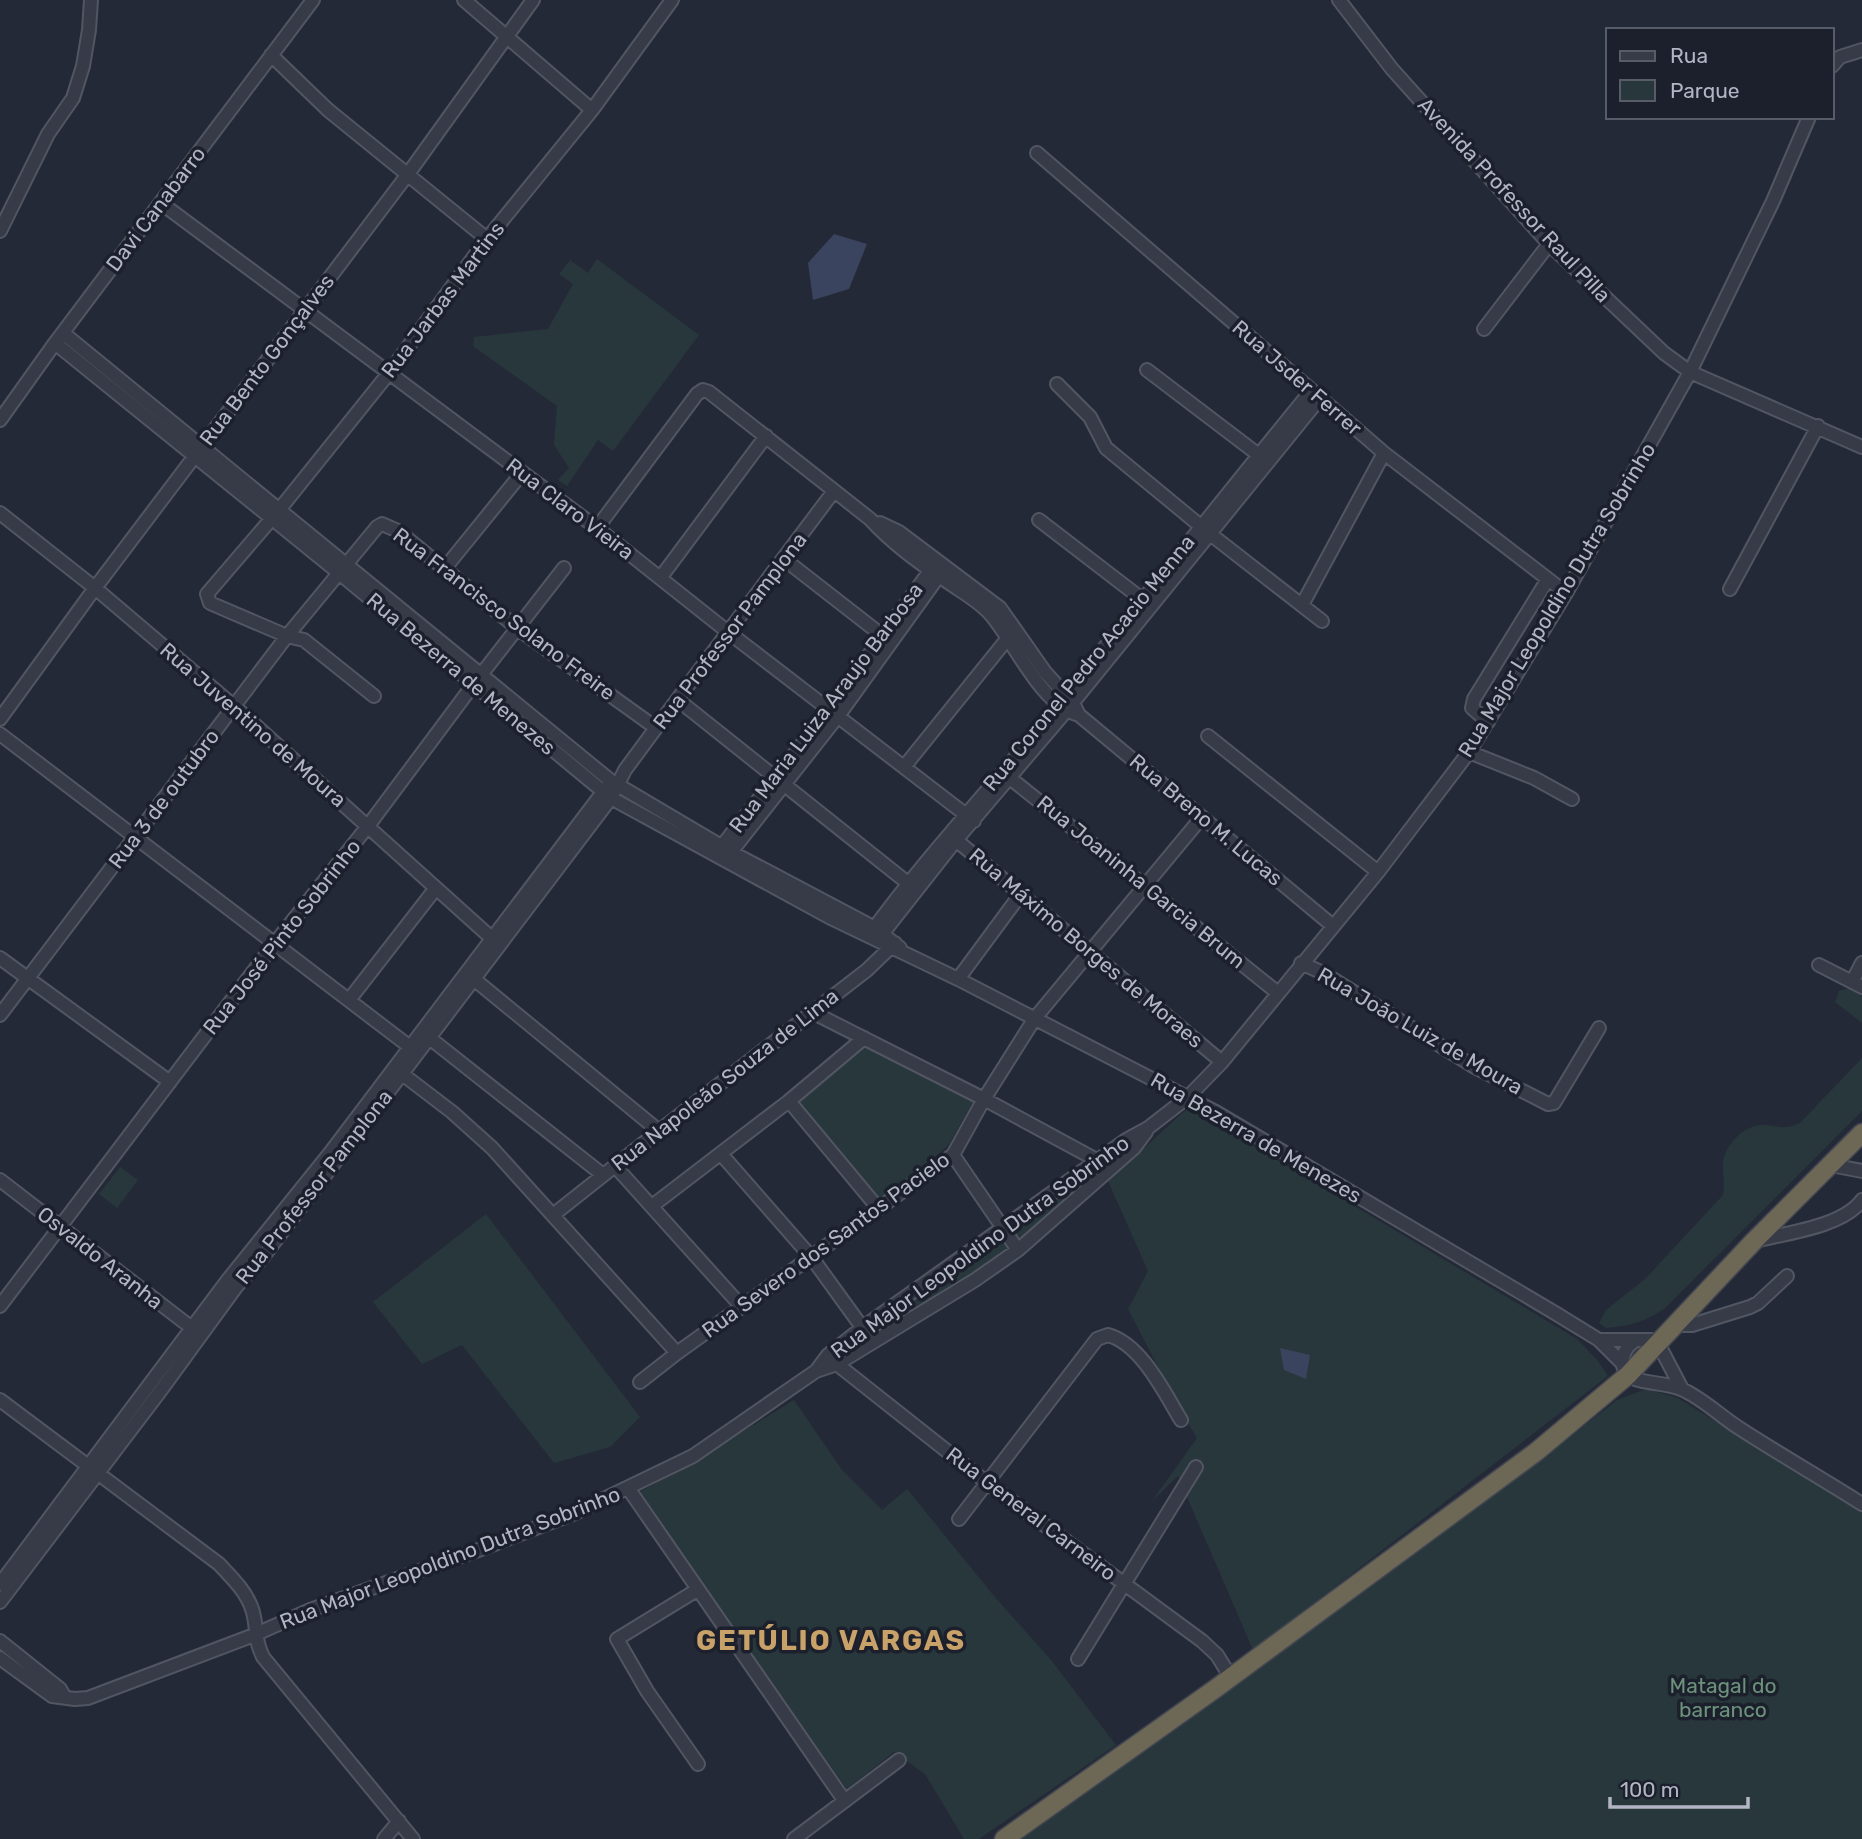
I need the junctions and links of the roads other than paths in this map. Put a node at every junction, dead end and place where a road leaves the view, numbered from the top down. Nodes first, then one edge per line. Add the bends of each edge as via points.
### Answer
1 (91, 0) edge
2 (313, 0) edge
3 (464, 0) edge
4 (533, 0) edge
5 (672, 0) edge
6 (1339, 0) edge
7 (505, 36) junction
8 (1862, 50) edge
9 (271, 55) junction
10 (1834, 64) edge
11 (592, 110) junction
12 (1808, 119) edge
13 (1037, 153) dead end
14 (408, 174) junction
15 (161, 203) junction
16 (0, 231) edge
17 (486, 239) junction
18 (1549, 244) junction
19 (305, 308) junction
20 (1483, 329) dead end
21 (59, 338) junction
22 (1147, 370) dead end
23 (1690, 372) junction
24 (389, 373) junction
25 (1057, 384) dead end
26 (1315, 395) junction
27 (0, 420) edge
28 (1818, 426) junction
29 (766, 436) junction
30 (1862, 447) edge
31 (199, 452) junction
32 (1384, 453) junction
33 (1263, 458) junction
34 (522, 473) junction
35 (834, 491) junction
36 (0, 513) edge
37 (275, 514) junction
38 (1039, 520) dead end
39 (387, 525) joint
40 (597, 528) junction
41 (1205, 529) junction
42 (784, 559) junction
43 (342, 567) junction
44 (445, 568) junction
45 (564, 568) dead end
46 (938, 569) junction
47 (661, 577) junction
48 (1548, 579) junction
49 (95, 588) junction
50 (1730, 589) dead end
51 (1566, 593) junction
52 (1147, 603) junction
53 (1302, 605) junction
54 (1322, 621) dead end
55 (516, 628) junction
56 (728, 632) junction
57 (1514, 633) junction
58 (1011, 634) junction
59 (287, 636) junction
60 (886, 639) junction
61 (1535, 646) junction
62 (1498, 659) junction
63 (1518, 673) junction
64 (477, 680) junction
65 (374, 696) dead end
66 (678, 700) junction
67 (1069, 706) junction
68 (235, 707) junction
69 (833, 713) junction
70 (0, 719) edge
71 (1488, 722) junction
72 (656, 728) junction
73 (0, 734) edge
74 (1208, 736) dead end
75 (1469, 752) junction
76 (573, 758) junction
77 (904, 767) junction
78 (1007, 775) junction
79 (780, 782) junction
80 (615, 784) junction
81 (607, 795) junction
82 (1572, 799) dead end
83 (651, 813) junction
84 (970, 817) junction
85 (1202, 817) junction
86 (368, 826) junction
87 (135, 836) junction
88 (953, 837) junction
89 (723, 853) junction
90 (1377, 872) junction
91 (1146, 885) junction
92 (913, 887) junction
93 (436, 888) junction
94 (1020, 895) junction
95 (1333, 926) junction
96 (876, 935) junction
97 (495, 941) junction
98 (275, 943) junction
99 (896, 947) junction
100 (1091, 953) junction
101 (0, 958) edge
102 (1301, 963) junction
103 (1862, 963) edge
104 (1819, 965) dead end
105 (469, 975) junction
106 (27, 979) junction
107 (958, 979) junction
108 (1857, 985) edge
109 (1279, 993) junction
110 (349, 1000) junction
111 (812, 1012) junction
112 (0, 1015) edge
113 (1035, 1018) junction
114 (1599, 1028) dead end
115 (424, 1033) junction
116 (864, 1038) junction
117 (413, 1049) junction
118 (1222, 1062) junction
119 (398, 1071) junction
120 (170, 1082) junction
121 (1188, 1097) junction
122 (984, 1099) junction
123 (789, 1101) junction
124 (1148, 1128) junction
125 (659, 1130) junction
126 (1862, 1133) edge
127 (720, 1154) junction
128 (953, 1155) junction
129 (1098, 1161) junction
130 (1831, 1165) junction
131 (615, 1166) junction
132 (1111, 1169) junction
133 (1862, 1171) edge
134 (603, 1175) junction
135 (0, 1180) edge
136 (1862, 1200) edge
137 (652, 1206) junction
138 (878, 1208) junction
139 (554, 1215) junction
140 (60, 1227) junction
141 (1002, 1228) junction
142 (1754, 1241) junction
143 (1018, 1250) junction
144 (812, 1258) junction
145 (1787, 1276) dead end
146 (0, 1306) edge
147 (741, 1307) junction
148 (1676, 1325) junction
149 (862, 1328) junction
150 (196, 1331) junction
151 (1599, 1340) junction
152 (1636, 1340) junction
153 (873, 1343) junction
154 (1661, 1352) junction
155 (677, 1353) junction
156 (832, 1360) junction
157 (1625, 1370) junction
158 (1648, 1381) junction
159 (640, 1382) dead end
160 (1682, 1389) junction
161 (0, 1400) edge
162 (1181, 1420) dead end
163 (1196, 1467) dead end
164 (92, 1470) junction
165 (986, 1482) junction
166 (628, 1488) junction
167 (1862, 1504) edge
168 (959, 1519) dead end
169 (36, 1545) junction
170 (0, 1584) edge
171 (1126, 1584) junction
172 (697, 1590) junction
173 (0, 1602) edge
174 (254, 1635) junction
175 (0, 1641) edge
176 (0, 1658) edge
177 (1077, 1659) dead end
178 (1230, 1676) junction
179 (64, 1696) junction
180 (899, 1760) dead end
181 (698, 1764) dead end
182 (844, 1800) junction
183 (399, 1821) junction
184 (384, 1839) edge
185 (413, 1839) edge
186 (794, 1839) edge
187 (1004, 1839) edge

1 - 16 street via 83,66 73,98 48,134
2 - 9 street, Davi Canabarro
3 - 7 street
4 - 7 street, Rua Bento Gonçalves
5 - 11 street, Rua Jarbas Martins
6 - 18 street, Avenida Professor Raul Pilla via 1392,69
7 - 11 street
7 - 14 street, Rua Bento Gonçalves
8 - 10 street
9 - 14 street via 328,110
9 - 15 street, Davi Canabarro
11 - 17 street, Rua Jarbas Martins
12 - 23 street, Rua Major Leopoldino Dutra Sobrinho
13 - 26 street, Rua Jsder Ferrer
14 - 17 street
14 - 19 street, Rua Bento Gonçalves
15 - 19 street, Rua Claro Vieira
15 - 21 street, Davi Canabarro
17 - 24 street, Rua Jarbas Martins
18 - 20 street
18 - 23 street, Avenida Professor Raul Pilla via 1648,339
19 - 24 street, Rua Claro Vieira
19 - 31 street, Rua Bento Gonçalves
21 - 27 street, Davi Canabarro
21 - 31 street, Rua Bezerra de Menezes
22 - 33 street
23 - 28 street, Avenida Professor Raul Pilla
23 - 51 street, Rua Major Leopoldino Dutra Sobrinho
24 - 34 street, Rua Claro Vieira
24 - 37 street, Rua Jarbas Martins
25 - 41 street via 1090,417 1106,448
26 - 32 street, Rua Jsder Ferrer
26 - 33 street, Rua Coronel Pedro Acacio Menna
28 - 30 street, Avenida Professor Raul Pilla
28 - 50 street
29 - 35 street, Rua Breno M. Lucas
29 - 40 street, Rua Breno M. Lucas via 703,390
29 - 47 street
31 - 37 street, Rua Bezerra de Menezes
31 - 49 street, Rua Bento Gonçalves
32 - 48 street, Rua Jsder Ferrer
32 - 53 street
33 - 41 street, Rua Coronel Pedro Acacio Menna
34 - 40 street, Rua Claro Vieira
34 - 44 street
35 - 42 street, Rua Professor Pamplona
35 - 46 street, Rua Breno M. Lucas
36 - 49 street, Rua Juventino de Moura
37 - 43 street, Rua Bezerra de Menezes
37 - 59 street, Rua Jarbas Martins via 207,594 210,603
38 - 52 street
39 - 43 street, Rua 3 de outubro via 377,527
39 - 44 street, Rua Francisco Solano Freire
40 - 47 street, Rua Claro Vieira
41 - 52 street, Rua Coronel Pedro Acacio Menna
41 - 53 street
42 - 56 street, Rua Professor Pamplona
42 - 60 street
43 - 59 street, Rua 3 de outubro
43 - 64 street, Rua Bezerra de Menezes
44 - 55 street, Rua Francisco Solano Freire
45 - 55 street, Rua José Pinto Sobrinho
46 - 58 street, Rua Breno M. Lucas
46 - 60 street, Rua Maria Luiza Araujo Barbosa
47 - 56 street, Rua Claro Vieira
48 - 51 street, Rua Jsder Ferrer
48 - 57 street
49 - 68 street, Rua Juventino de Moura
49 - 70 street, Rua Bento Gonçalves
51 - 61 street, Rua Major Leopoldino Dutra Sobrinho
52 - 67 street, Rua Coronel Pedro Acacio Menna
53 - 54 street
55 - 64 street, Rua José Pinto Sobrinho
55 - 72 street, Rua Francisco Solano Freire
56 - 66 street, Rua Professor Pamplona
56 - 69 street, Rua Claro Vieira
57 - 61 street
57 - 62 street
58 - 67 street, Rua Breno M. Lucas
58 - 77 street
59 - 65 street via 312,645
59 - 68 street, Rua 3 de outubro
60 - 69 street, Rua Maria Luiza Araujo Barbosa
61 - 63 street, Rua Major Leopoldino Dutra Sobrinho
62 - 63 street
62 - 71 street via 1472,704
63 - 71 street, Rua Major Leopoldino Dutra Sobrinho
64 - 76 street, Rua Bezerra de Menezes
64 - 86 street, Rua José Pinto Sobrinho
66 - 72 street, Rua Professor Pamplona
66 - 79 street
67 - 78 street, Rua Coronel Pedro Acacio Menna
67 - 85 street, Rua Breno M. Lucas
68 - 86 street, Rua Juventino de Moura
68 - 87 street, Rua 3 de outubro
69 - 77 street, Rua Claro Vieira
69 - 79 street, Rua Maria Luiza Araujo Barbosa
71 - 75 street, Rua Major Leopoldino Dutra Sobrinho
72 - 80 street, Rua Professor Pamplona
73 - 87 street
74 - 90 street
75 - 82 street
75 - 90 street, Rua Major Leopoldino Dutra Sobrinho
76 - 80 street, Rua Bezerra de Menezes
76 - 81 street, Rua Bezerra de Menezes
77 - 84 street, Rua Claro Vieira
78 - 84 street, Rua Coronel Pedro Acacio Menna
78 - 91 street, Rua Joaninha Garcia Brum
79 - 89 street, Rua Maria Luiza Araujo Barbosa
79 - 92 street
80 - 81 street, Rua Professor Pamplona
80 - 83 street, Rua Bezerra de Menezes
81 - 83 street, Rua Bezerra de Menezes
81 - 97 street, Rua Professor Pamplona
83 - 89 street, Rua Bezerra de Menezes
84 - 88 street, Rua Coronel Pedro Acacio Menna
85 - 91 street, Rua Severo dos Santos Pacielo
85 - 95 street, Rua Breno M. Lucas
86 - 93 street, Rua Juventino de Moura
86 - 98 street, Rua José Pinto Sobrinho
87 - 98 street
87 - 106 street, Rua 3 de outubro
88 - 92 street, Rua Coronel Pedro Acacio Menna
88 - 94 street, Rua Máximo Borges de Moraes
89 - 96 street, Rua Bezerra de Menezes
90 - 95 street, Rua Major Leopoldino Dutra Sobrinho
91 - 100 street, Rua Severo dos Santos Pacielo
91 - 109 street, Rua Joaninha Garcia Brum
92 - 96 street, Rua Coronel Pedro Acacio Menna
93 - 97 street, Rua Juventino de Moura
93 - 110 street
94 - 100 street, Rua Máximo Borges de Moraes
94 - 107 street
95 - 102 street, Rua Major Leopoldino Dutra Sobrinho
96 - 99 street, Rua Bezerra de Menezes
97 - 105 street, Rua Professor Pamplona
98 - 110 street
98 - 120 street, Rua José Pinto Sobrinho
99 - 107 street, Rua Bezerra de Menezes
99 - 111 street, Rua Napoleão Souza de Lima
100 - 113 street, Rua Severo dos Santos Pacielo
100 - 118 street, Rua Máximo Borges de Moraes
101 - 106 street
102 - 109 street, Rua Major Leopoldino Dutra Sobrinho
102 - 114 street, Rua João Luiz de Moura via 1473,1066 1548,1104 1554,1103
103 - 108 street
104 - 108 street
105 - 115 street, Rua Professor Pamplona
105 - 125 street
106 - 112 street, Rua 3 de outubro
106 - 120 street
107 - 113 street, Rua Bezerra de Menezes
109 - 118 street, Rua Major Leopoldino Dutra Sobrinho
110 - 117 street
111 - 116 street
111 - 125 street, Rua Napoleão Souza de Lima
113 - 121 street, Rua Bezerra de Menezes
113 - 122 street, Rua Severo dos Santos Pacielo
115 - 117 street, Rua Professor Pamplona
115 - 134 street
116 - 122 street
116 - 123 street
117 - 119 street, Rua Professor Pamplona
118 - 121 street, Rua Major Leopoldino Dutra Sobrinho
119 - 139 street via 492,1148
119 - 150 street, Rua Professor Pamplona via 263,1257 231,1284
120 - 140 street, Rua José Pinto Sobrinho
121 - 124 street, Rua Major Leopoldino Dutra Sobrinho
121 - 151 street, Rua Bezerra de Menezes
122 - 128 street, Rua Severo dos Santos Pacielo
122 - 129 street
123 - 127 street
123 - 138 street
124 - 129 street, Rua Major Leopoldino Dutra Sobrinho
124 - 132 street, Rua Major Leopoldino Dutra Sobrinho
125 - 131 street, Rua Napoleão Souza de Lima
126 - 130 highway
127 - 137 street
127 - 144 street
128 - 138 street, Rua Severo dos Santos Pacielo
128 - 141 street
129 - 132 street
129 - 141 street, Rua Major Leopoldino Dutra Sobrinho
130 - 133 street
130 - 142 highway
131 - 134 street, Rua Napoleão Souza de Lima
131 - 137 street
132 - 143 street, Rua Major Leopoldino Dutra Sobrinho
134 - 139 street, Rua Napoleão Souza de Lima
135 - 140 street, Osvaldo Aranha
136 - 142 street via 1839,1218
137 - 147 street
138 - 144 street, Rua Severo dos Santos Pacielo
139 - 155 street
140 - 146 street, Rua José Pinto Sobrinho
140 - 150 street, Osvaldo Aranha
141 - 143 street
141 - 149 street, Rua Major Leopoldino Dutra Sobrinho
142 - 148 highway
143 - 153 street, Rua Major Leopoldino Dutra Sobrinho
144 - 147 street, Rua Severo dos Santos Pacielo
144 - 149 street
145 - 148 street via 1750,1307 1692,1325
147 - 155 street, Rua Severo dos Santos Pacielo
148 - 154 highway
149 - 153 street
149 - 156 street, Rua Major Leopoldino Dutra Sobrinho
150 - 164 street, Rua Professor Pamplona
151 - 152 street
151 - 157 street, Rua Bezerra de Menezes
152 - 154 street via 1651,1340
152 - 157 street via 1625,1350
153 - 156 street, Rua Major Leopoldino Dutra Sobrinho
154 - 157 highway
154 - 158 street via 1660,1372
154 - 160 street
155 - 159 street, Rua Severo dos Santos Pacielo
156 - 165 street, Rua General Carneiro
156 - 166 street, Rua Major Leopoldino Dutra Sobrinho via 693,1456
157 - 158 street via 1634,1379
157 - 178 highway via 1536,1452
158 - 160 street
160 - 167 street
161 - 164 street
162 - 165 street via 1125,1341 1108,1335 1097,1339 1082,1356
163 - 171 street
164 - 169 street, Rua Professor Pamplona
164 - 174 street via 219,1564 247,1597
165 - 168 street
165 - 171 street, Rua General Carneiro
166 - 172 street
166 - 174 street, Rua Major Leopoldino Dutra Sobrinho via 534,1529 310,1610
169 - 170 street, Rua Professor Pamplona
169 - 173 street, Rua Professor Pamplona
171 - 177 street
171 - 178 street, Rua General Carneiro via 1202,1641
172 - 181 street via 617,1639
172 - 182 street
174 - 179 street, Rua Major Leopoldino Dutra Sobrinho via 88,1698
174 - 183 street via 263,1657
175 - 179 street
176 - 179 street via 52,1696
178 - 187 highway
180 - 182 street
182 - 186 street
183 - 184 street
183 - 185 street

